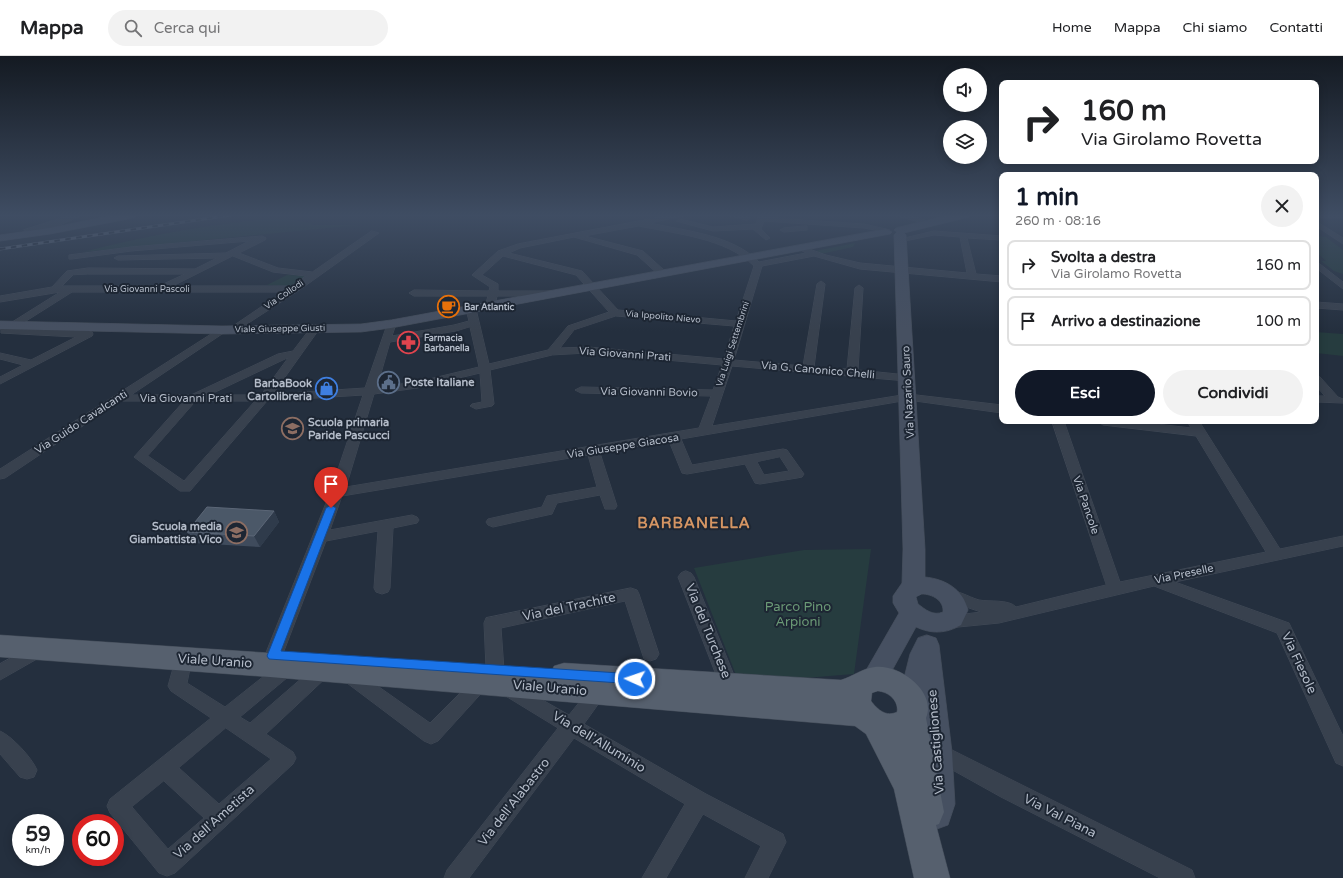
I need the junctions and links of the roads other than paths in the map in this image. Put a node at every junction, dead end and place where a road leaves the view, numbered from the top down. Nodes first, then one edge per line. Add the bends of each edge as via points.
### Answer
1 (99, 253) edge
2 (224, 253) edge
3 (232, 253) joint
4 (345, 253) edge
5 (640, 253) edge
6 (741, 253) edge
7 (794, 253) edge
8 (812, 253) edge
9 (900, 253) edge
10 (967, 253) edge
11 (500, 254) joint
12 (72, 257) dead end
13 (127, 258) junction
14 (107, 259) dead end
15 (754, 261) junction
16 (1319, 266) edge
17 (109, 271) junction
18 (196, 271) junction
19 (902, 271) junction
20 (662, 273) junction
21 (314, 275) junction
22 (972, 277) junction
23 (999, 279) edge
24 (821, 284) dead end
25 (1343, 286) edge
26 (592, 287) junction
27 (55, 288) junction
28 (70, 288) junction
29 (161, 288) junction
30 (859, 288) dead end
31 (295, 289) junction
32 (414, 293) dead end
33 (0, 299) edge
34 (492, 300) junction
35 (1319, 305) edge
36 (1343, 307) edge
37 (615, 313) junction
38 (473, 316) junction
39 (391, 324) junction
40 (740, 324) junction
41 (6, 325) edge
42 (315, 328) junction
43 (222, 330) junction
44 (94, 331) junction
45 (386, 340) junction
46 (552, 352) junction
47 (297, 353) junction
48 (0, 356) edge
49 (728, 362) junction
50 (32, 364) junction
51 (808, 369) junction
52 (485, 370) junction
53 (852, 373) junction
54 (907, 378) junction
55 (0, 381) edge
56 (1319, 382) edge
57 (581, 390) dead end
58 (369, 392) junction
59 (716, 393) junction
60 (908, 397) junction
61 (118, 398) junction
62 (193, 398) junction
63 (264, 398) junction
64 (1319, 399) edge
65 (1339, 401) edge
66 (476, 406) dead end
67 (999, 409) edge
68 (1059, 424) edge
69 (1128, 424) edge
70 (1195, 424) edge
71 (704, 432) junction
72 (1201, 433) junction
73 (674, 437) junction
74 (593, 451) junction
75 (749, 459) dead end
76 (0, 468) edge
77 (0, 475) edge
78 (605, 490) junction
79 (337, 493) junction
80 (610, 506) dead end
81 (412, 520) dead end
82 (493, 522) dead end
83 (386, 524) junction
84 (320, 537) junction
85 (1343, 541) edge
86 (914, 549) junction
87 (1276, 555) junction
88 (686, 577) dead end
89 (1155, 580) junction
90 (914, 587) junction
91 (382, 588) dead end
92 (1116, 589) junction
93 (944, 592) junction
94 (1024, 610) junction
95 (911, 612) junction
96 (938, 630) junction
97 (0, 637) edge
98 (0, 646) edge
99 (40, 649) junction
100 (650, 654) dead end
101 (183, 659) junction
102 (277, 662) junction
103 (334, 670) junction
104 (0, 673) edge
105 (492, 679) junction
106 (601, 685) junction
107 (729, 685) junction
108 (868, 701) junction
109 (912, 713) junction
110 (225, 718) junction
111 (573, 727) junction
112 (252, 734) junction
113 (0, 740) edge
114 (938, 752) junction
115 (1343, 757) edge
116 (164, 768) junction
117 (27, 770) dead end
118 (699, 801) junction
119 (219, 818) junction
120 (930, 839) junction
121 (455, 878) edge
122 (653, 878) edge
123 (756, 878) edge
124 (933, 878) edge
125 (1184, 878) edge

1 - 12 street
2 - 13 street
3 - 18 street
3 - 21 street via 276,270
4 - 21 street, Via Collodi
5 - 20 street
6 - 15 street
7 - 15 main road, Viale Giuseppe Giusti
8 - 19 street via 860,266
9 - 19 main road, Via Nazario Sauro
10 - 22 street
11 - 26 street via 579,274
11 - 34 street via 476,275 495,286
13 - 14 street
13 - 17 street
15 - 20 main road, Viale Giuseppe Giusti
15 - 40 street, Via Luigi Settembrini
16 - 25 street
17 - 18 street
17 - 27 street via 70,273
18 - 29 street
19 - 22 street
19 - 54 main road, Via Nazario Sauro
20 - 26 main road, Viale Giuseppe Giusti
21 - 31 street, Via Collodi
22 - 23 street
24 - 51 street
26 - 34 main road, Viale Giuseppe Giusti via 556,294
26 - 37 street
27 - 28 street, Via Giovanni Pascoli
27 - 33 street, Via Giovanni Pascoli
28 - 29 street, Via Giovanni Pascoli
28 - 41 street
29 - 31 street, Via Giovanni Pascoli
30 - 53 street
31 - 43 street, Via Collodi
32 - 34 street
34 - 38 main road, Viale Giuseppe Giusti
35 - 36 street
37 - 40 street, Via Ippolito Nievo
37 - 46 street, Via Ippolito Nievo via 571,328
38 - 39 main road, Viale Giuseppe Giusti
38 - 45 street via 456,328
38 - 52 street
39 - 42 main road, Viale Giuseppe Giusti via 361,328
39 - 45 street
40 - 49 street, Via Luigi Settembrini
41 - 44 main road, Viale Giuseppe Giusti
42 - 43 main road, Viale Giuseppe Giusti
42 - 47 street
43 - 44 main road, Viale Giuseppe Giusti
43 - 61 street, Via Guido Cavalcanti
43 - 76 street, Via Guido Cavalcanti
44 - 50 street
45 - 58 street
46 - 49 street, Via Giovanni Prati via 588,350
46 - 52 street, Via Giovanni Prati
47 - 62 street via 282,356
47 - 63 street
48 - 50 street
49 - 51 street, Via G. Canonico Chelli
49 - 59 street, Via Luigi Settembrini
50 - 55 street
51 - 53 street, Via G. Canonico Chelli
52 - 58 street, Via Giovanni Prati via 417,385
52 - 66 street via 488,404
53 - 54 street, Via G. Canonico Chelli
54 - 60 main road, Via Nazario Sauro
56 - 65 street
57 - 59 street, Via Giovanni Bovio
58 - 63 street, Via Giovanni Prati
58 - 79 street
59 - 71 street, Via Luigi Settembrini
60 - 67 street, Via Giuseppe Giacosa
60 - 71 street, Via Giuseppe Giacosa
60 - 86 main road, Via Nazario Sauro
61 - 62 street, Via Giovanni Prati
61 - 77 street, Via Guido Cavalcanti
62 - 63 street, Via Giovanni Prati
62 - 63 street via 140,457 185,488
64 - 65 street
68 - 92 street, Via Pancole
69 - 72 street
70 - 72 street
71 - 73 street, Via Giuseppe Giacosa
72 - 87 street
73 - 74 street, Via Giuseppe Giacosa
73 - 75 street via 688,470
74 - 78 street
74 - 79 street, Via Giuseppe Giacosa
78 - 80 street
78 - 82 street via 552,499 547,511
79 - 84 street
81 - 83 street
83 - 84 street
83 - 91 street
84 - 102 street
85 - 87 street, Via Preselle
86 - 90 main road
86 - 93 main road, Via Castiglionese via 925,573
87 - 89 street, Via Preselle
88 - 107 street, Via del Turchese
89 - 92 street, Via Preselle
89 - 115 street, Via Fiesole via 1283,628
90 - 93 main road via 927,585
90 - 95 main road via 909,590 904,600
92 - 94 street, Via Preselle
93 - 94 street, Via Preselle via 966,604 983,608
93 - 96 main road, Via Castiglionese via 956,606 956,613
94 - 96 street, Via Preselle
95 - 96 main road
95 - 108 main road
96 - 109 main road, Via Castiglionese via 918,674
96 - 114 main road, Via Castiglionese
97 - 102 main road, Viale Uranio
98 - 99 main road, Viale Uranio
99 - 101 main road, Viale Uranio
99 - 104 street
100 - 105 street, Via del Trachite via 631,594 492,622
101 - 102 main road, Viale Uranio
101 - 110 street via 177,686
102 - 103 main road, Viale Uranio
102 - 105 main road, Viale Uranio
102 - 110 street, Via dell'Ametista
103 - 105 main road, Viale Uranio
103 - 105 street via 431,735
103 - 112 street
105 - 106 main road, Viale Uranio
105 - 111 street, Via dell'Alluminio
106 - 107 main road, Viale Uranio
106 - 108 main road, Viale Uranio
106 - 111 street, Via dell'Alabastro
107 - 108 main road, Viale Uranio via 842,693
108 - 109 main road, Via Castiglionese via 897,727 906,724
108 - 109 main road, Via Castiglionese via 892,681 907,692
108 - 124 main road, Via Castiglionese via 910,789
109 - 120 main road, Via Castiglionese via 926,795
110 - 112 street, Via dell'Ametista
110 - 116 street, Via dell'Ametista
111 - 118 street, Via dell'Alluminio
111 - 121 street, Via dell'Alabastro
112 - 119 street, Via dell'Ametista via 286,758
113 - 117 street
114 - 120 main road, Via Castiglionese via 940,804
114 - 125 street, Via Val Piana
116 - 119 street
116 - 119 street, Via dell'Ametista via 117,806 167,865
118 - 122 street
118 - 123 street, Via dell'Alluminio via 775,842
120 - 124 main road, Via Castiglionese

